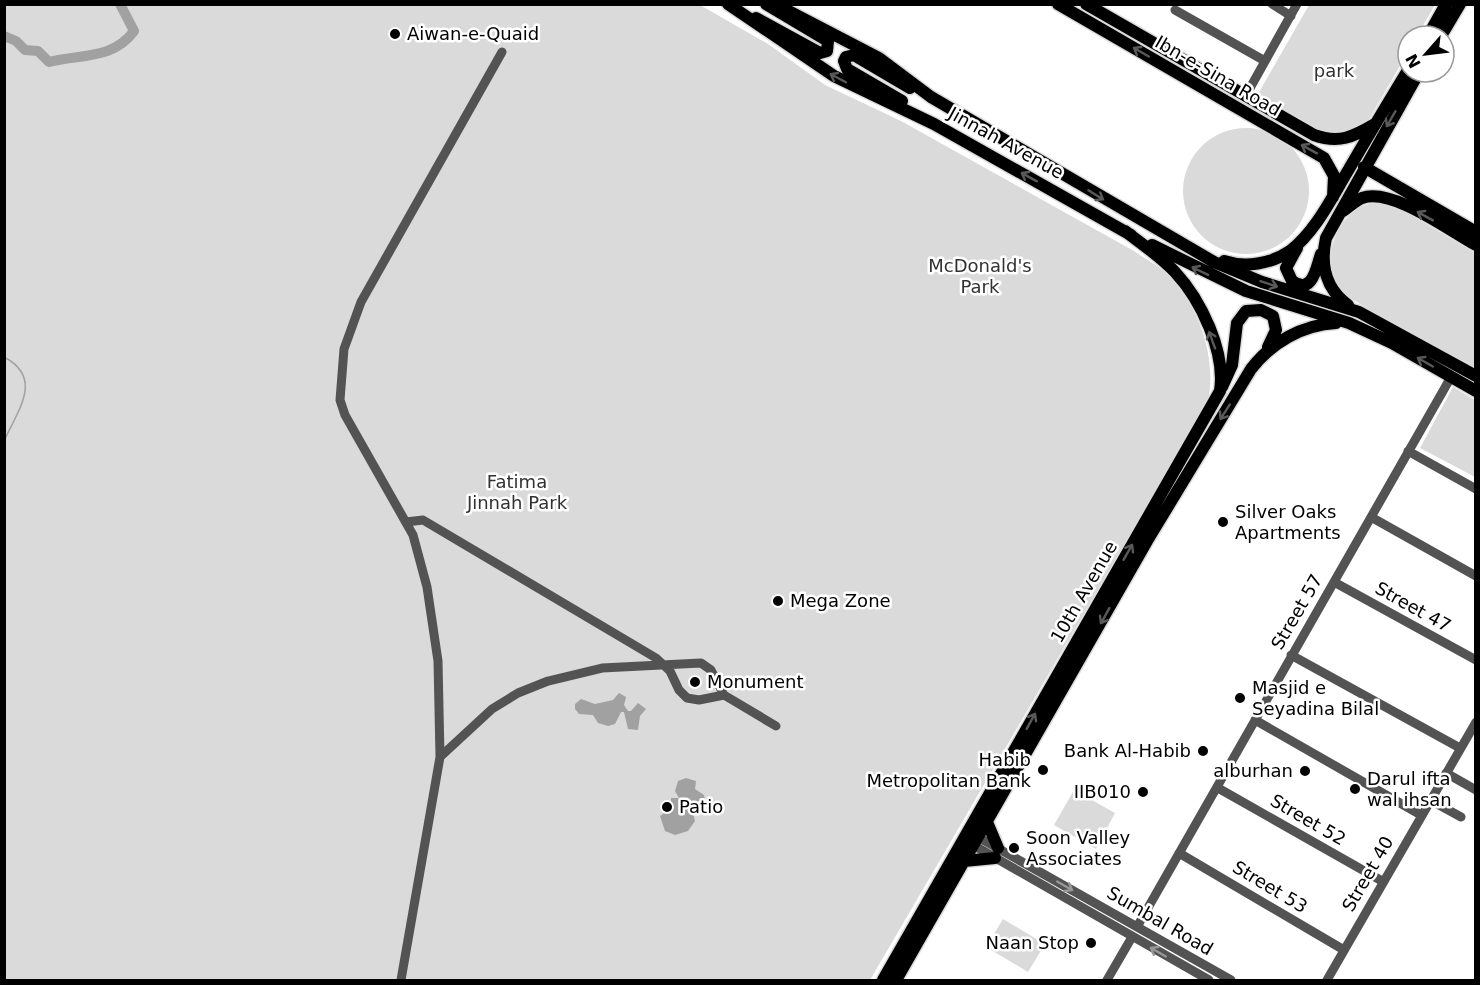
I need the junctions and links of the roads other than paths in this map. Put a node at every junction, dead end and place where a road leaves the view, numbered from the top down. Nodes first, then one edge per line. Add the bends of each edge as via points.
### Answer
1 (728, 4) edge
2 (766, 4) edge
3 (776, 4) edge
4 (1058, 4) edge
5 (1086, 4) edge
6 (1272, 4) edge
7 (1297, 4) edge
8 (1446, 4) edge
9 (1460, 4) edge
10 (1175, 10) dead end
11 (741, 12) junction
12 (1291, 16) junction
13 (1435, 24) edge
14 (1448, 24) edge
15 (502, 52) dead end
16 (1265, 61) junction
17 (1399, 84) edge
18 (1412, 84) edge
19 (931, 97) junction
20 (1245, 97) junction
21 (934, 124) junction
22 (1375, 124) junction
23 (1365, 167) junction
24 (1333, 196) junction
25 (1338, 216) junction
26 (1125, 231) junction
27 (1476, 232) edge
28 (1302, 240) junction
29 (1325, 244) junction
30 (1476, 245) edge
31 (1189, 249) junction
32 (1359, 312) junction
33 (1349, 323) junction
34 (1261, 357) junction
35 (1451, 376) junction
36 (1476, 376) edge
37 (1220, 391) junction
38 (1476, 391) edge
39 (1408, 451) junction
40 (1476, 489) edge
41 (1371, 517) junction
42 (406, 522) junction
43 (1121, 576) junction
44 (1476, 576) edge
45 (1334, 582) junction
46 (1291, 655) junction
47 (1476, 660) edge
48 (666, 666) junction
49 (724, 695) junction
50 (1255, 720) junction
51 (1476, 722) edge
52 (776, 726) dead end
53 (1460, 748) junction
54 (440, 757) junction
55 (1446, 773) junction
56 (1218, 788) junction
57 (1476, 790) edge
58 (1430, 800) junction
59 (1421, 815) junction
60 (1461, 817) dead end
61 (987, 822) junction
62 (975, 841) junction
63 (996, 853) junction
64 (1179, 853) junction
65 (964, 861) junction
66 (1382, 881) junction
67 (1137, 927) junction
68 (1132, 937) junction
69 (910, 944) junction
70 (1344, 950) junction
71 (401, 981) edge
72 (883, 981) edge
73 (896, 981) edge
74 (1107, 981) edge
75 (1209, 981) edge
76 (1231, 981) edge
77 (1327, 981) edge

1 - 11 main road, Jinnah Avenue
2 - 11 main road via 828,41 827,51 820,53 771,24
3 - 19 main road, Jinnah Avenue via 879,58
24 -> 4 main road, Ibn-e-Sina Road via 1334,176 1324,158
5 - 20 main road, Ibn-e-Sina Road
6 - 12 street
7 - 12 street
8 - 13 main road
9 - 14 main road
10 - 16 street
21 -> 11 main road, Jinnah Avenue via 834,76
12 - 16 street
15 - 42 street via 361,302 344,349 340,400 354,434
16 - 20 street
17 - 22 main road
18 -> 23 main road
19 - 21 main road via 854,56 849,55 844,61 847,69
19 -> 31 main road, Jinnah Avenue
20 - 22 main road, Ibn-e-Sina Road via 1325,139 1346,140
26 -> 21 main road, Jinnah Avenue
22 - 24 main road
23 - 25 main road
23 - 27 main road
24 - 28 main road
25 - 29 main road
30 -> 25 main road via 1396,200 1383,197 1363,198
33 -> 26 main road, Jinnah Avenue via 1223,282
37 -> 26 main road via 1218,356 1189,290 1169,266
28 - 29 main road via 1286,268 1292,281 1301,285 1315,276
28 - 31 main road via 1280,257 1244,265
29 - 32 main road via 1328,283 1340,299
31 -> 32 main road, Jinnah Avenue via 1230,270
32 - 36 main road
33 - 34 main road, 10th Avenue via 1300,329
35 -> 33 main road, Jinnah Avenue
34 - 37 main road, 10th Avenue via 1274,338 1276,323 1267,312 1246,311 1239,318 1232,364
34 -> 43 main road, 10th Avenue
35 - 38 main road, Jinnah Avenue
35 - 39 street, Street 57
43 -> 37 main road, 10th Avenue
39 - 40 street
39 - 41 street, Street 57
41 - 44 street
41 - 45 street, Street 57
42 - 48 street via 423,520
42 - 54 street via 428,586 438,661
43 -> 61 main road, 10th Avenue
69 -> 43 main road, 10th Avenue
45 - 46 street, Street 57
45 - 47 street, Street 47
46 - 50 street, Street 57
46 - 53 street
48 - 49 street via 701,663 711,670
48 - 49 street via 687,698
48 - 54 street via 602,668 518,693 492,709
49 - 52 street
50 - 56 street, Street 57
50 - 59 street
51 - 53 street, Street 40
53 - 55 street, Street 40
54 - 71 street
55 - 57 street
55 - 58 street, Street 40
56 - 64 street, Street 57
56 - 66 street, Street 52
58 - 59 street, Street 40
58 - 60 street
59 - 66 street, Street 40
61 - 62 main road, 10th Avenue
61 - 63 main road
62 - 63 street, Sumbal Road
62 - 65 main road, 10th Avenue
63 - 65 main road
63 -> 67 street, Sumbal Road
63 - 68 street, Sumbal Road
64 - 67 street, Street 57
64 - 70 street, Street 53
65 - 69 main road, 10th Avenue
66 - 70 street, Street 40
67 - 76 street, Sumbal Road
68 - 74 street
75 -> 68 street, Sumbal Road
69 - 72 main road, 10th Avenue
69 - 73 main road, 10th Avenue
70 - 77 street, Street 40

